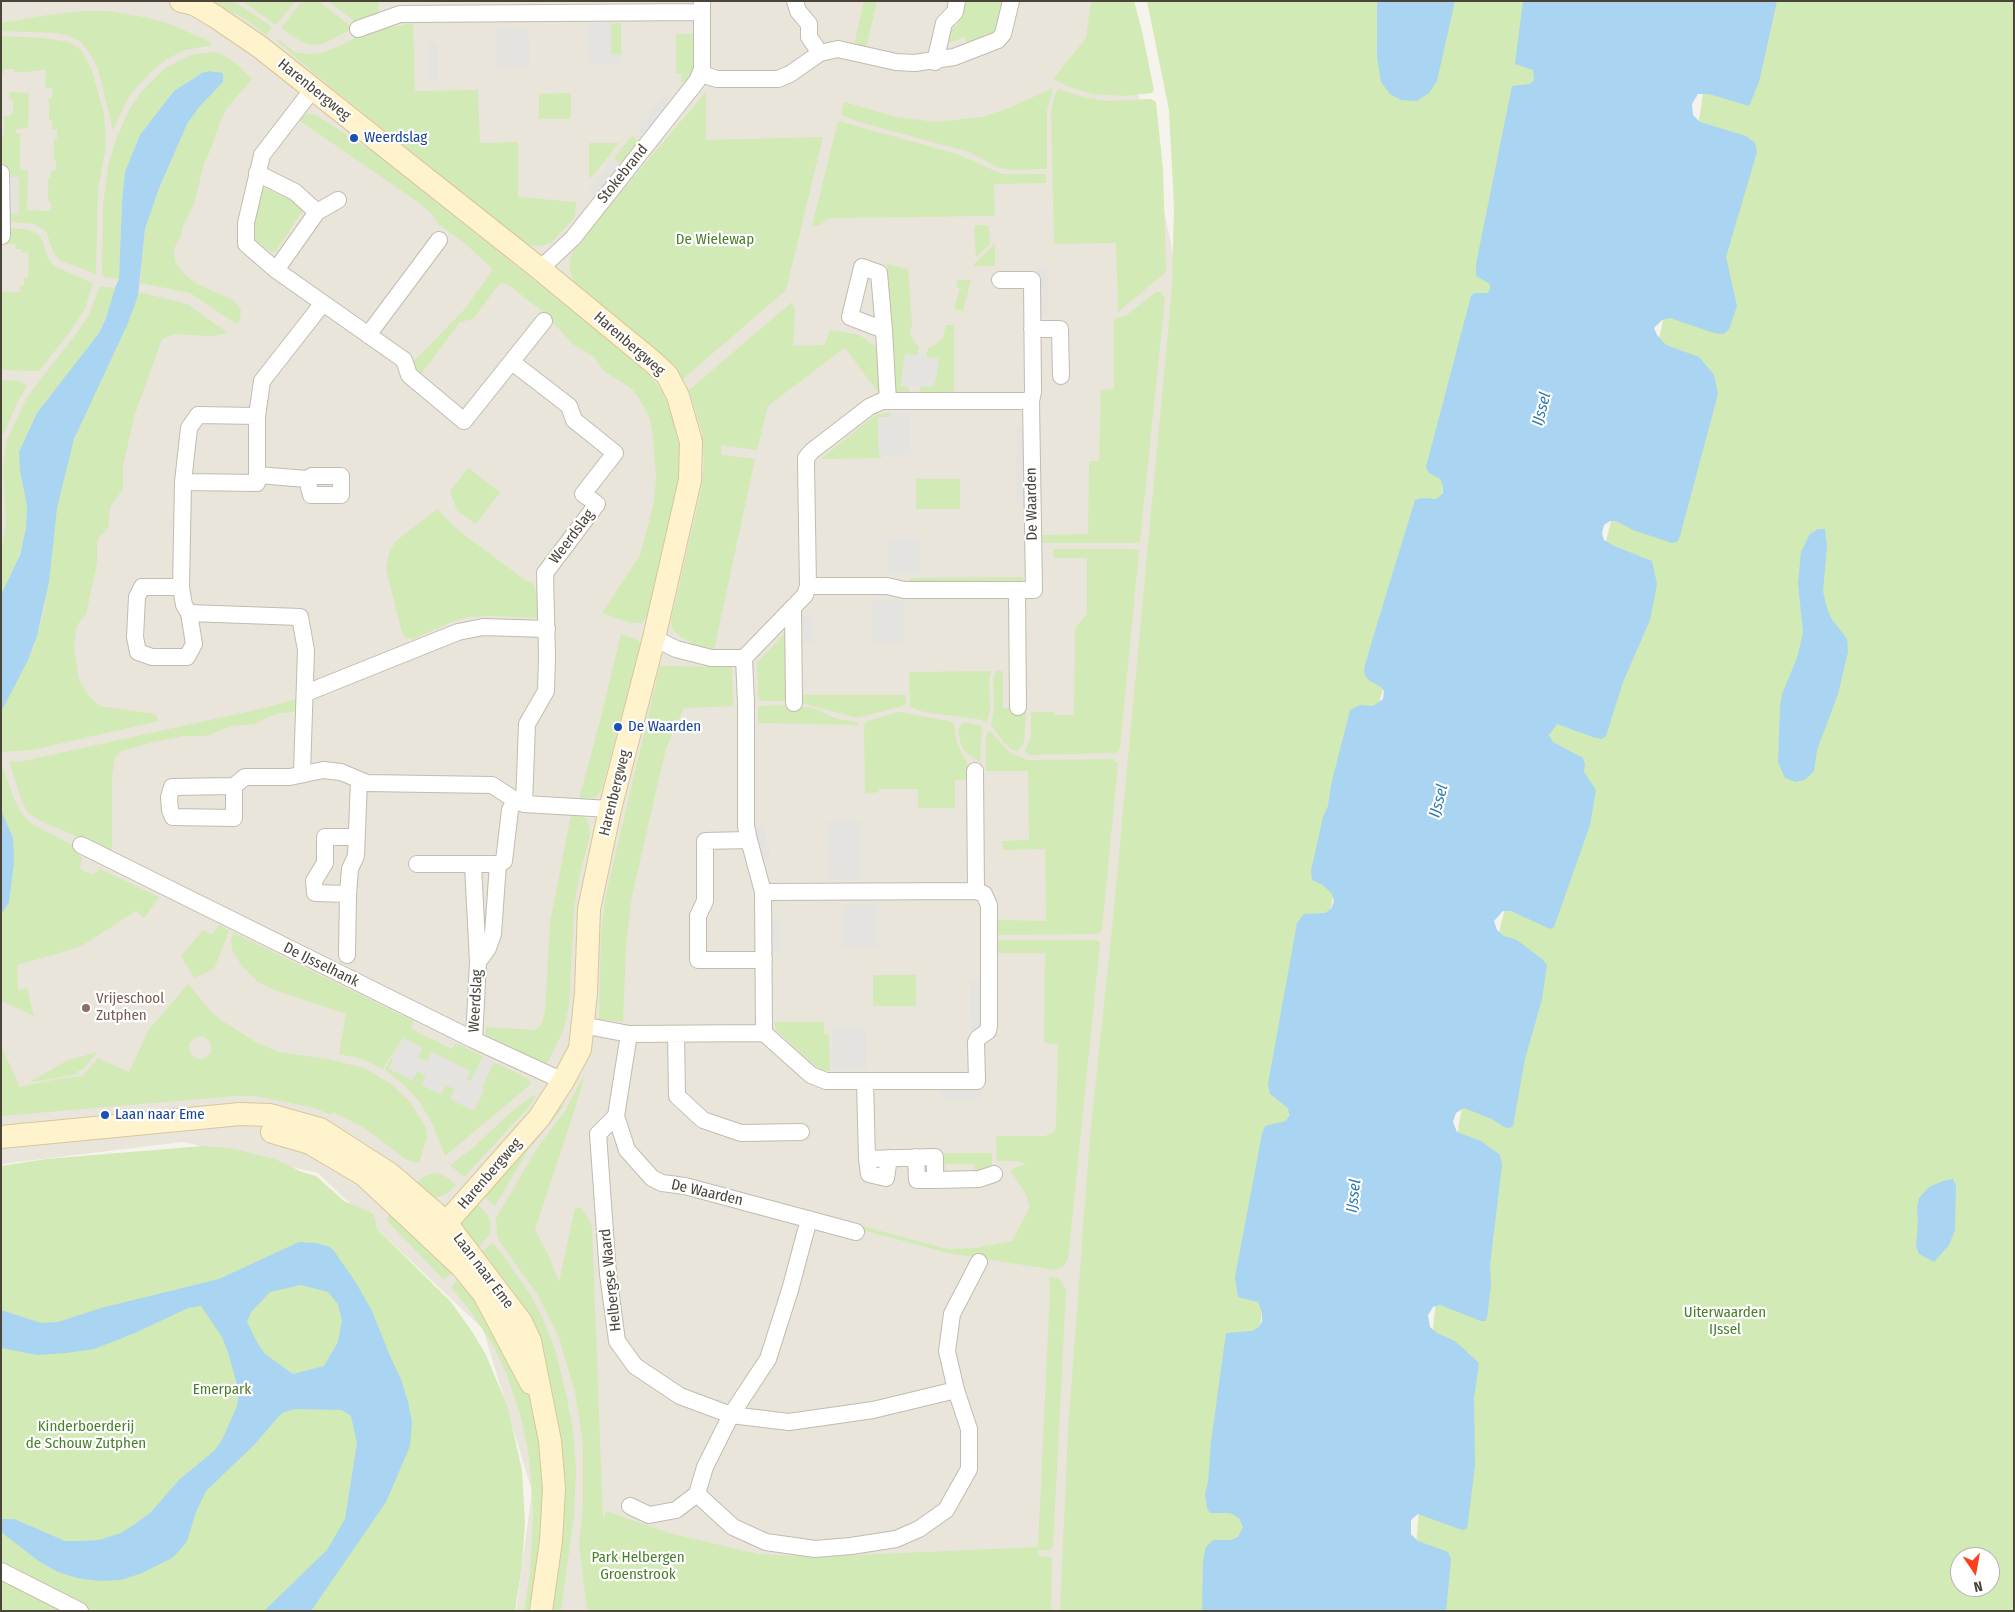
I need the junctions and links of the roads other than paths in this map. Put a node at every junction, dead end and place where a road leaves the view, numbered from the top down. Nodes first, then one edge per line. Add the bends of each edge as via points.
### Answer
1 (181, 1) edge
2 (795, 1) edge
3 (957, 1) edge
4 (1011, 1) edge
5 (702, 6) edge
6 (358, 29) dead end
7 (820, 53) junction
8 (935, 62) junction
9 (701, 74) junction
10 (312, 90) junction
11 (1, 173) edge
12 (257, 173) junction
13 (338, 200) dead end
14 (316, 212) junction
15 (2, 236) edge
16 (440, 240) dead end
17 (540, 269) junction
18 (276, 270) junction
19 (1000, 280) dead end
20 (323, 304) junction
21 (544, 321) dead end
22 (1032, 329) junction
23 (884, 330) dead end
24 (368, 335) junction
25 (512, 362) junction
26 (1061, 376) dead end
27 (888, 400) junction
28 (1031, 401) junction
29 (257, 416) junction
30 (258, 475) junction
31 (306, 478) dead end
32 (183, 482) junction
33 (808, 586) junction
34 (181, 587) junction
35 (1017, 590) junction
36 (793, 609) junction
37 (189, 613) junction
38 (547, 629) junction
39 (654, 638) junction
40 (744, 658) junction
41 (306, 693) junction
42 (794, 703) dead end
43 (1018, 706) dead end
44 (975, 771) dead end
45 (302, 773) junction
46 (359, 780) junction
47 (234, 786) dead end
48 (520, 802) junction
49 (610, 810) junction
50 (356, 837) junction
51 (748, 840) junction
52 (81, 845) dead end
53 (417, 864) dead end
54 (498, 864) junction
55 (474, 865) junction
56 (976, 891) junction
57 (764, 892) junction
58 (348, 894) junction
59 (347, 955) dead end
60 (764, 960) junction
61 (478, 962) junction
62 (582, 1025) junction
63 (764, 1033) junction
64 (629, 1034) junction
65 (676, 1034) junction
66 (474, 1040) junction
67 (560, 1079) junction
68 (865, 1082) junction
69 (616, 1116) junction
70 (801, 1132) dead end
71 (1, 1137) edge
72 (994, 1174) dead end
73 (809, 1219) junction
74 (433, 1226) junction
75 (856, 1232) dead end
76 (980, 1262) dead end
77 (956, 1390) junction
78 (731, 1416) junction
79 (697, 1494) junction
80 (630, 1506) dead end
81 (1, 1571) edge
82 (80, 1611) edge
83 (541, 1611) edge

1 - 10 street, Harenbergweg via 194,4 216,17 260,47
2 - 7 street via 798,11 809,24 809,37
3 - 8 street via 955,12 944,23
4 - 8 street via 1003,34 998,40
5 - 6 street via 400,14
5 - 9 street
7 - 8 street via 838,49 896,62
7 - 9 street via 778,79 717,79
9 - 17 street, Stokebrand via 573,238
10 - 12 street via 262,155
10 - 17 street, Harenbergweg
11 - 15 street
12 - 14 street via 296,192
12 - 18 street via 246,223 246,244
13 - 14 street
14 - 18 street
16 - 24 street
17 - 39 street, Harenbergweg via 667,375 684,414 691,442 690,480
18 - 20 street
19 - 22 street, De Waarden via 1032,280
20 - 24 street
20 - 29 street via 262,381
21 - 25 street
22 - 26 street via 1060,329
22 - 28 street, De Waarden
23 - 27 street
24 - 25 street via 404,360 409,375 464,420
25 - 38 street, Weerdslag via 569,406 574,420 615,453 582,494 597,504 545,574
27 - 28 street
27 - 33 street via 869,407 806,458
28 - 35 street, De Waarden via 1034,590
29 - 30 street
29 - 32 street via 198,415 189,428
30 - 31 street
30 - 32 street via 257,483
32 - 34 street
33 - 35 street, De Waarden
33 - 36 street via 806,595
34 - 37 street via 184,606
34 - 37 street via 142,587 137,597 138,652 152,656 187,657 194,644
35 - 43 street
36 - 40 street
36 - 42 street
37 - 41 street via 300,617 306,650
38 - 41 street via 483,627 458,632
38 - 48 street, Weerdslag via 546,691 527,724
39 - 40 street via 676,649 711,658
39 - 49 street, Harenbergweg
40 - 51 street
41 - 45 street
44 - 56 street
45 - 46 street via 341,772
45 - 47 street via 290,777 245,777
46 - 48 street via 394,785 492,785
46 - 50 street
48 - 49 street
48 - 54 street, Weerdslag via 510,810 504,862
49 - 62 street, Harenbergweg via 589,909
50 - 58 street via 356,856 350,869
50 - 58 street via 325,837 325,863 314,880 315,893
51 - 57 street
51 - 60 street via 705,840 706,901 698,916 698,960
52 - 66 street, De IJsselhank
53 - 55 street
54 - 55 street
54 - 61 street, Weerdslag via 493,934
55 - 61 street, Weerdslag
56 - 57 street
56 - 68 street via 984,894 989,905 989,1026 976,1042 976,1082
57 - 60 street
58 - 59 street
60 - 63 street
61 - 66 street, Weerdslag
62 - 64 street
62 - 67 street, Harenbergweg
63 - 65 street
63 - 68 street via 820,1080
64 - 65 street
64 - 69 street, De Waarden
65 - 70 street via 677,1096 703,1120 741,1133
66 - 67 street, De IJsselhank
67 - 74 street, Harenbergweg
68 - 72 street via 867,1159 935,1156 935,1180 978,1179
69 - 73 street, De Waarden via 627,1150 652,1178
69 - 78 street, Helbergse Waard via 598,1134 608,1274 617,1342 635,1366 680,1396
71 - 74 street, Laan naar Eme via 240,1114 270,1115 320,1128 390,1174
73 - 75 street, De Waarden
73 - 78 street via 768,1359
74 - 83 street, Laan naar Eme via 520,1322 530,1341 550,1441 554,1489 551,1541
76 - 77 street via 952,1314 947,1351
77 - 78 street, Helbergse Waard via 874,1410 789,1422
77 - 79 street via 969,1429 969,1469 946,1510 896,1539 826,1549 766,1542 733,1527
78 - 79 street via 705,1467
79 - 80 street via 676,1510 649,1515
81 - 82 street

